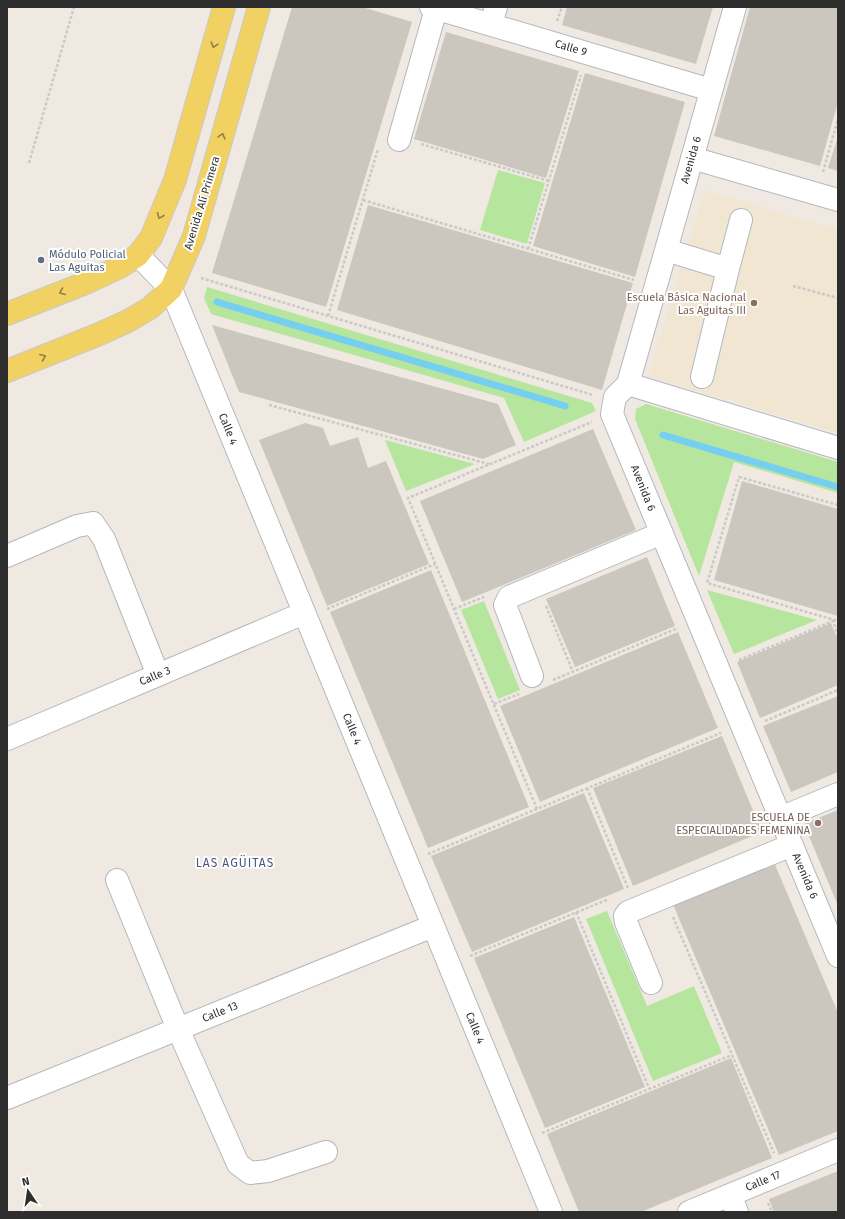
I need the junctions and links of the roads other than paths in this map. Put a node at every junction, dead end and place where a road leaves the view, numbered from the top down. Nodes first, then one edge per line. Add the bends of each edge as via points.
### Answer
1 (224, 7) edge
2 (259, 7) edge
3 (734, 7) edge
4 (433, 8) edge
5 (493, 16) edge
6 (711, 90) junction
7 (399, 139) road end
8 (692, 158) junction
9 (838, 200) edge
10 (741, 220) dead end
11 (666, 250) junction
12 (138, 255) junction
13 (728, 269) junction
14 (175, 280) junction
15 (7, 314) edge
16 (7, 371) edge
17 (702, 377) dead end
18 (628, 384) junction
19 (838, 448) edge
20 (662, 533) junction
21 (7, 556) edge
22 (305, 616) junction
23 (158, 674) junction
24 (535, 683) road end
25 (7, 739) edge
26 (838, 794) edge
27 (780, 818) junction
28 (792, 845) junction
29 (117, 880) dead end
30 (433, 926) junction
31 (838, 956) edge
32 (651, 983) dead end
33 (178, 1029) junction
34 (7, 1098) edge
35 (838, 1150) edge
36 (326, 1152) dead end
37 (733, 1204) edge
38 (551, 1212) edge
39 (689, 1212) edge

1 -> 12 main road via 175,180 151,238
14 -> 2 main road, Avenida Alí Primera via 194,236
3 - 6 street, Avenida 6
4 - 5 street, Calle 9
4 - 7 street
5 - 6 street, Calle 9 via 588,53
6 - 8 street, Avenida 6
8 - 9 street
8 - 11 street, Avenida 6
10 - 13 street
11 - 13 street
11 - 18 street, Avenida 6
12 - 14 street, Calle 4
12 -> 15 main road via 120,267 88,282
13 - 17 street
16 -> 14 main road, Avenida Alí Primera via 128,321 150,308
14 - 22 street, Calle 4
18 - 19 street
18 - 20 street, Avenida 6 via 615,397 614,408
20 - 24 street via 509,597 505,605
20 - 27 street, Avenida 6
21 - 23 street via 77,526 93,523 104,539
22 - 23 street, Calle 3
22 - 30 street, Calle 4
23 - 25 street, Calle 3
26 - 27 street
27 - 28 street, Avenida 6
28 - 31 street, Avenida 6
28 - 32 street via 628,912 625,916 626,922
29 - 33 street
30 - 33 street, Calle 13
30 - 38 street, Calle 4
33 - 34 street, Calle 13
33 - 36 street via 238,1164 250,1173 268,1171
35 - 37 street, Calle 17 via 782,1174
37 - 39 street, Calle 17

